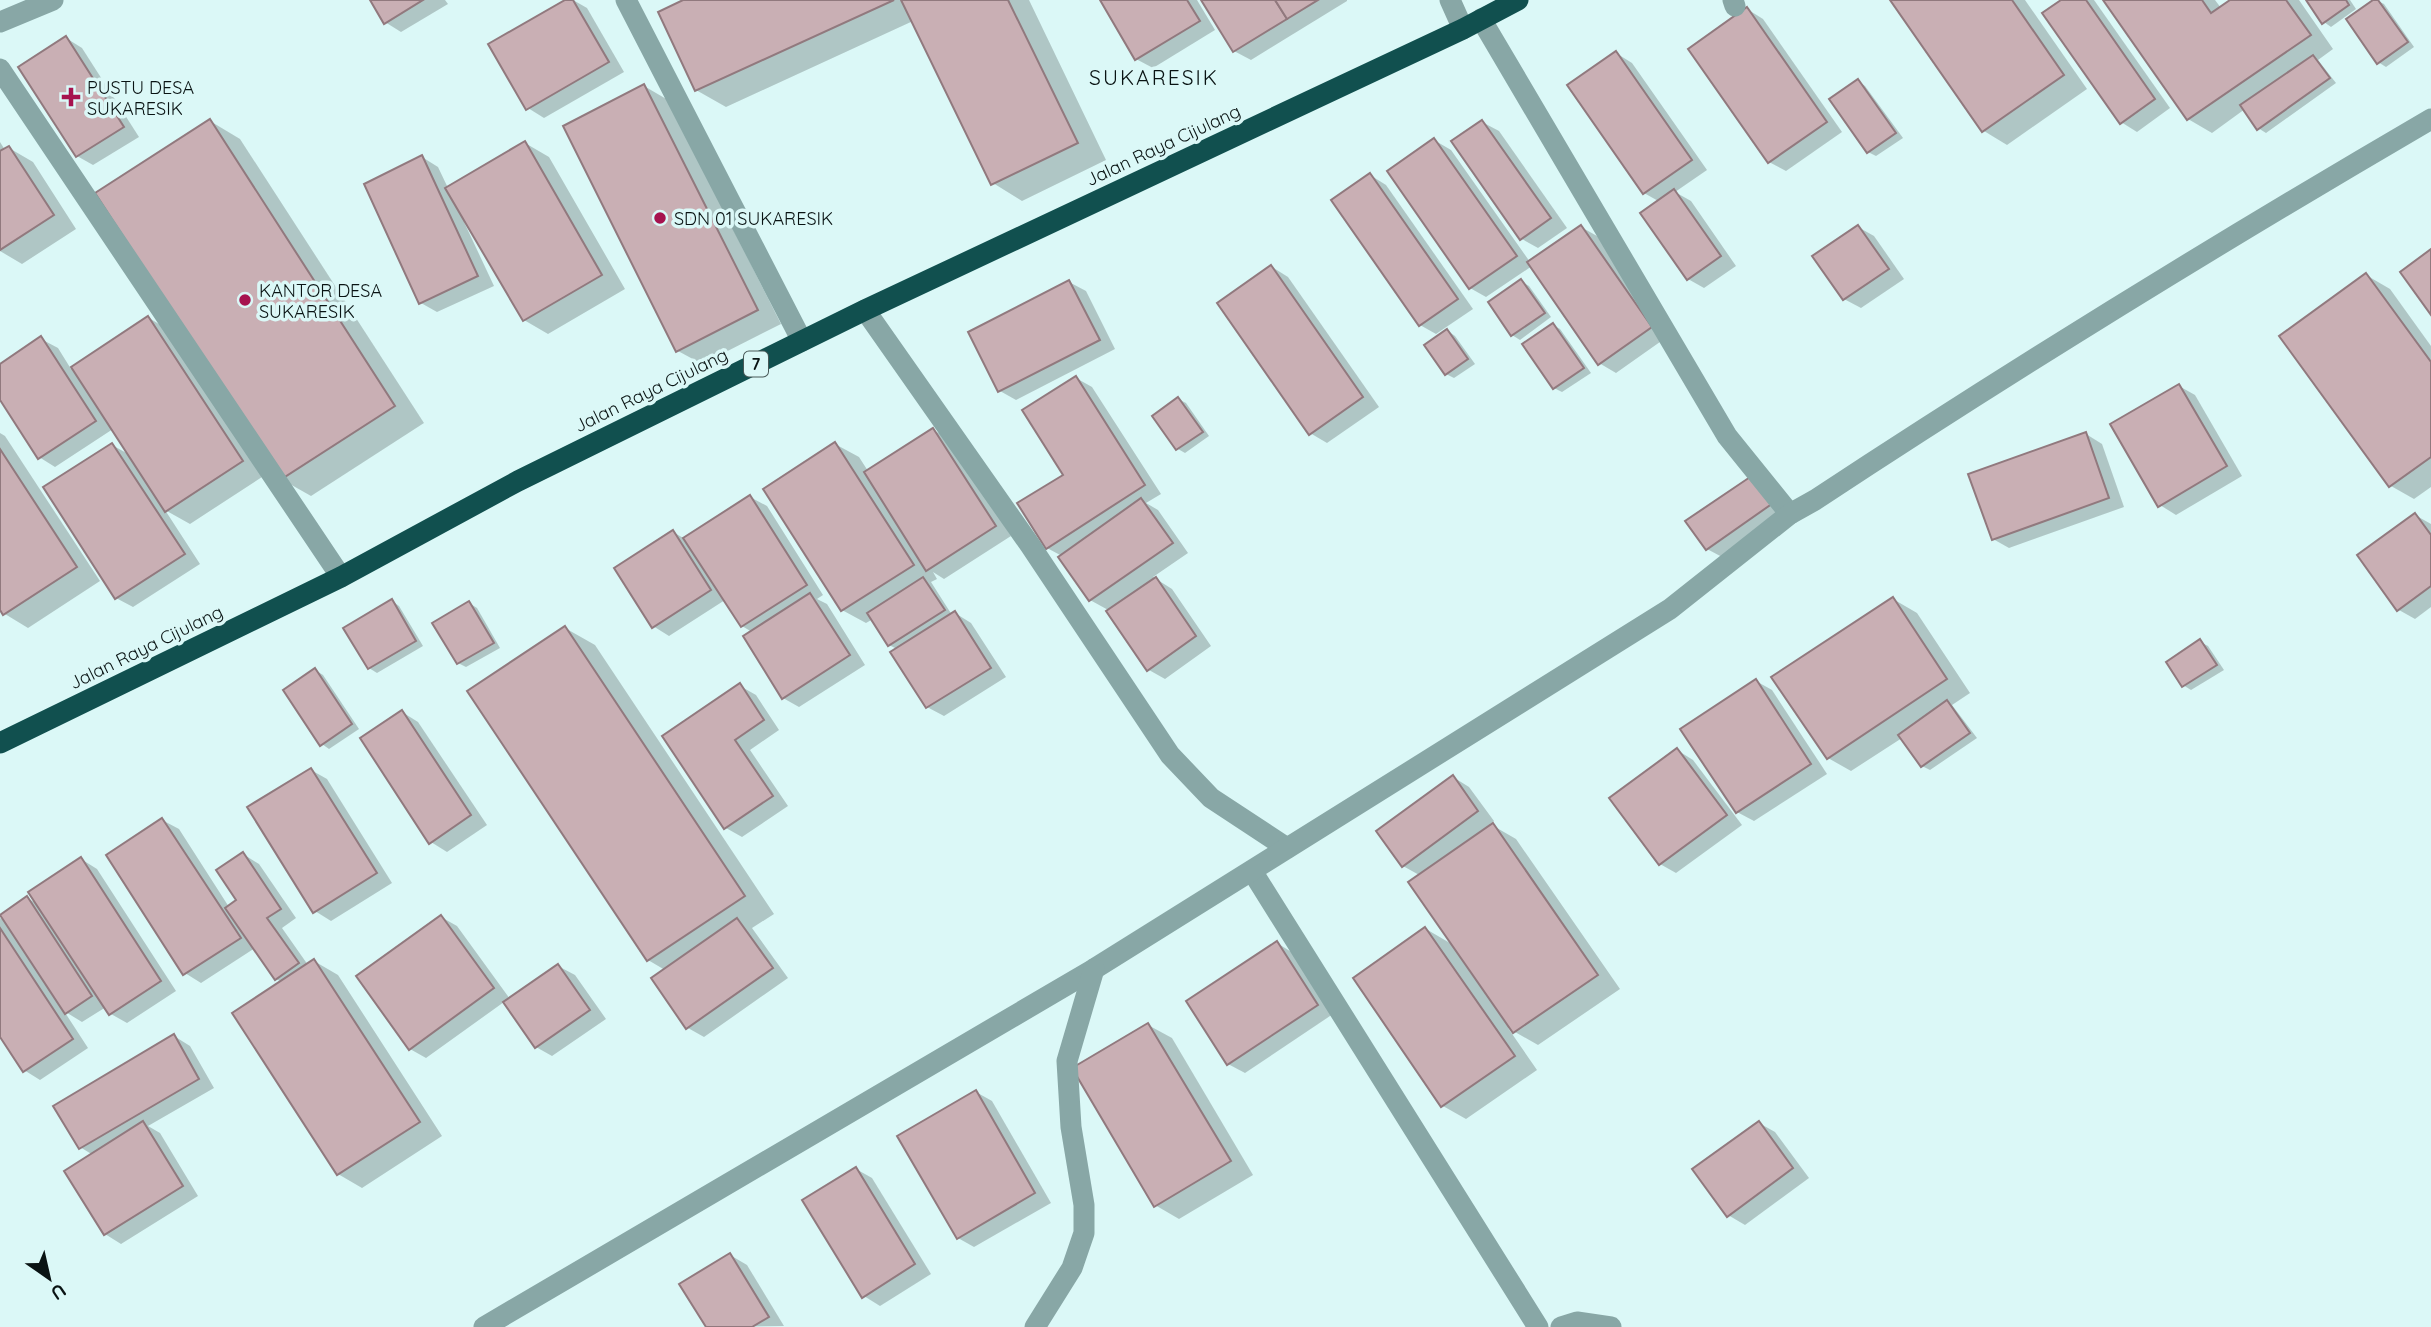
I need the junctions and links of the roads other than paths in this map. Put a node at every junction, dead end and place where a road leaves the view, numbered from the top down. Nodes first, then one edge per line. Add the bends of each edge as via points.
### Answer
1 (53, 0) edge
2 (626, 0) edge
3 (1450, 0) edge
4 (1518, 0) edge
5 (0, 22) edge
6 (1472, 24) junction
7 (0, 69) edge
8 (2431, 119) edge
9 (865, 310) junction
10 (802, 341) junction
11 (1790, 514) junction
12 (341, 577) junction
13 (0, 743) edge
14 (1287, 848) junction
15 (1252, 871) junction
16 (1094, 969) junction
17 (484, 1327) edge
18 (1035, 1327) edge
19 (1538, 1327) edge
20 (1561, 1327) edge
21 (1611, 1327) edge

1 - 5 street
2 - 10 street
3 - 6 street
4 - 6 highway, Jalan Raya Cijulang / 7
6 - 9 highway, Jalan Raya Cijulang / 7
6 - 11 street via 1727,436
7 - 12 street
8 - 11 street via 2036,357
9 - 10 highway, Jalan Raya Cijulang / 7
9 - 14 street via 1170,755 1211,798
10 - 12 highway, Jalan Raya Cijulang / 7 via 518,481
11 - 14 street via 1670,609
12 - 13 highway, Jalan Raya Cijulang / 7
14 - 15 street
15 - 16 street
15 - 19 street
16 - 17 street
16 - 18 street via 1067,1061 1084,1233 1072,1268
20 - 21 street via 1577,1322

